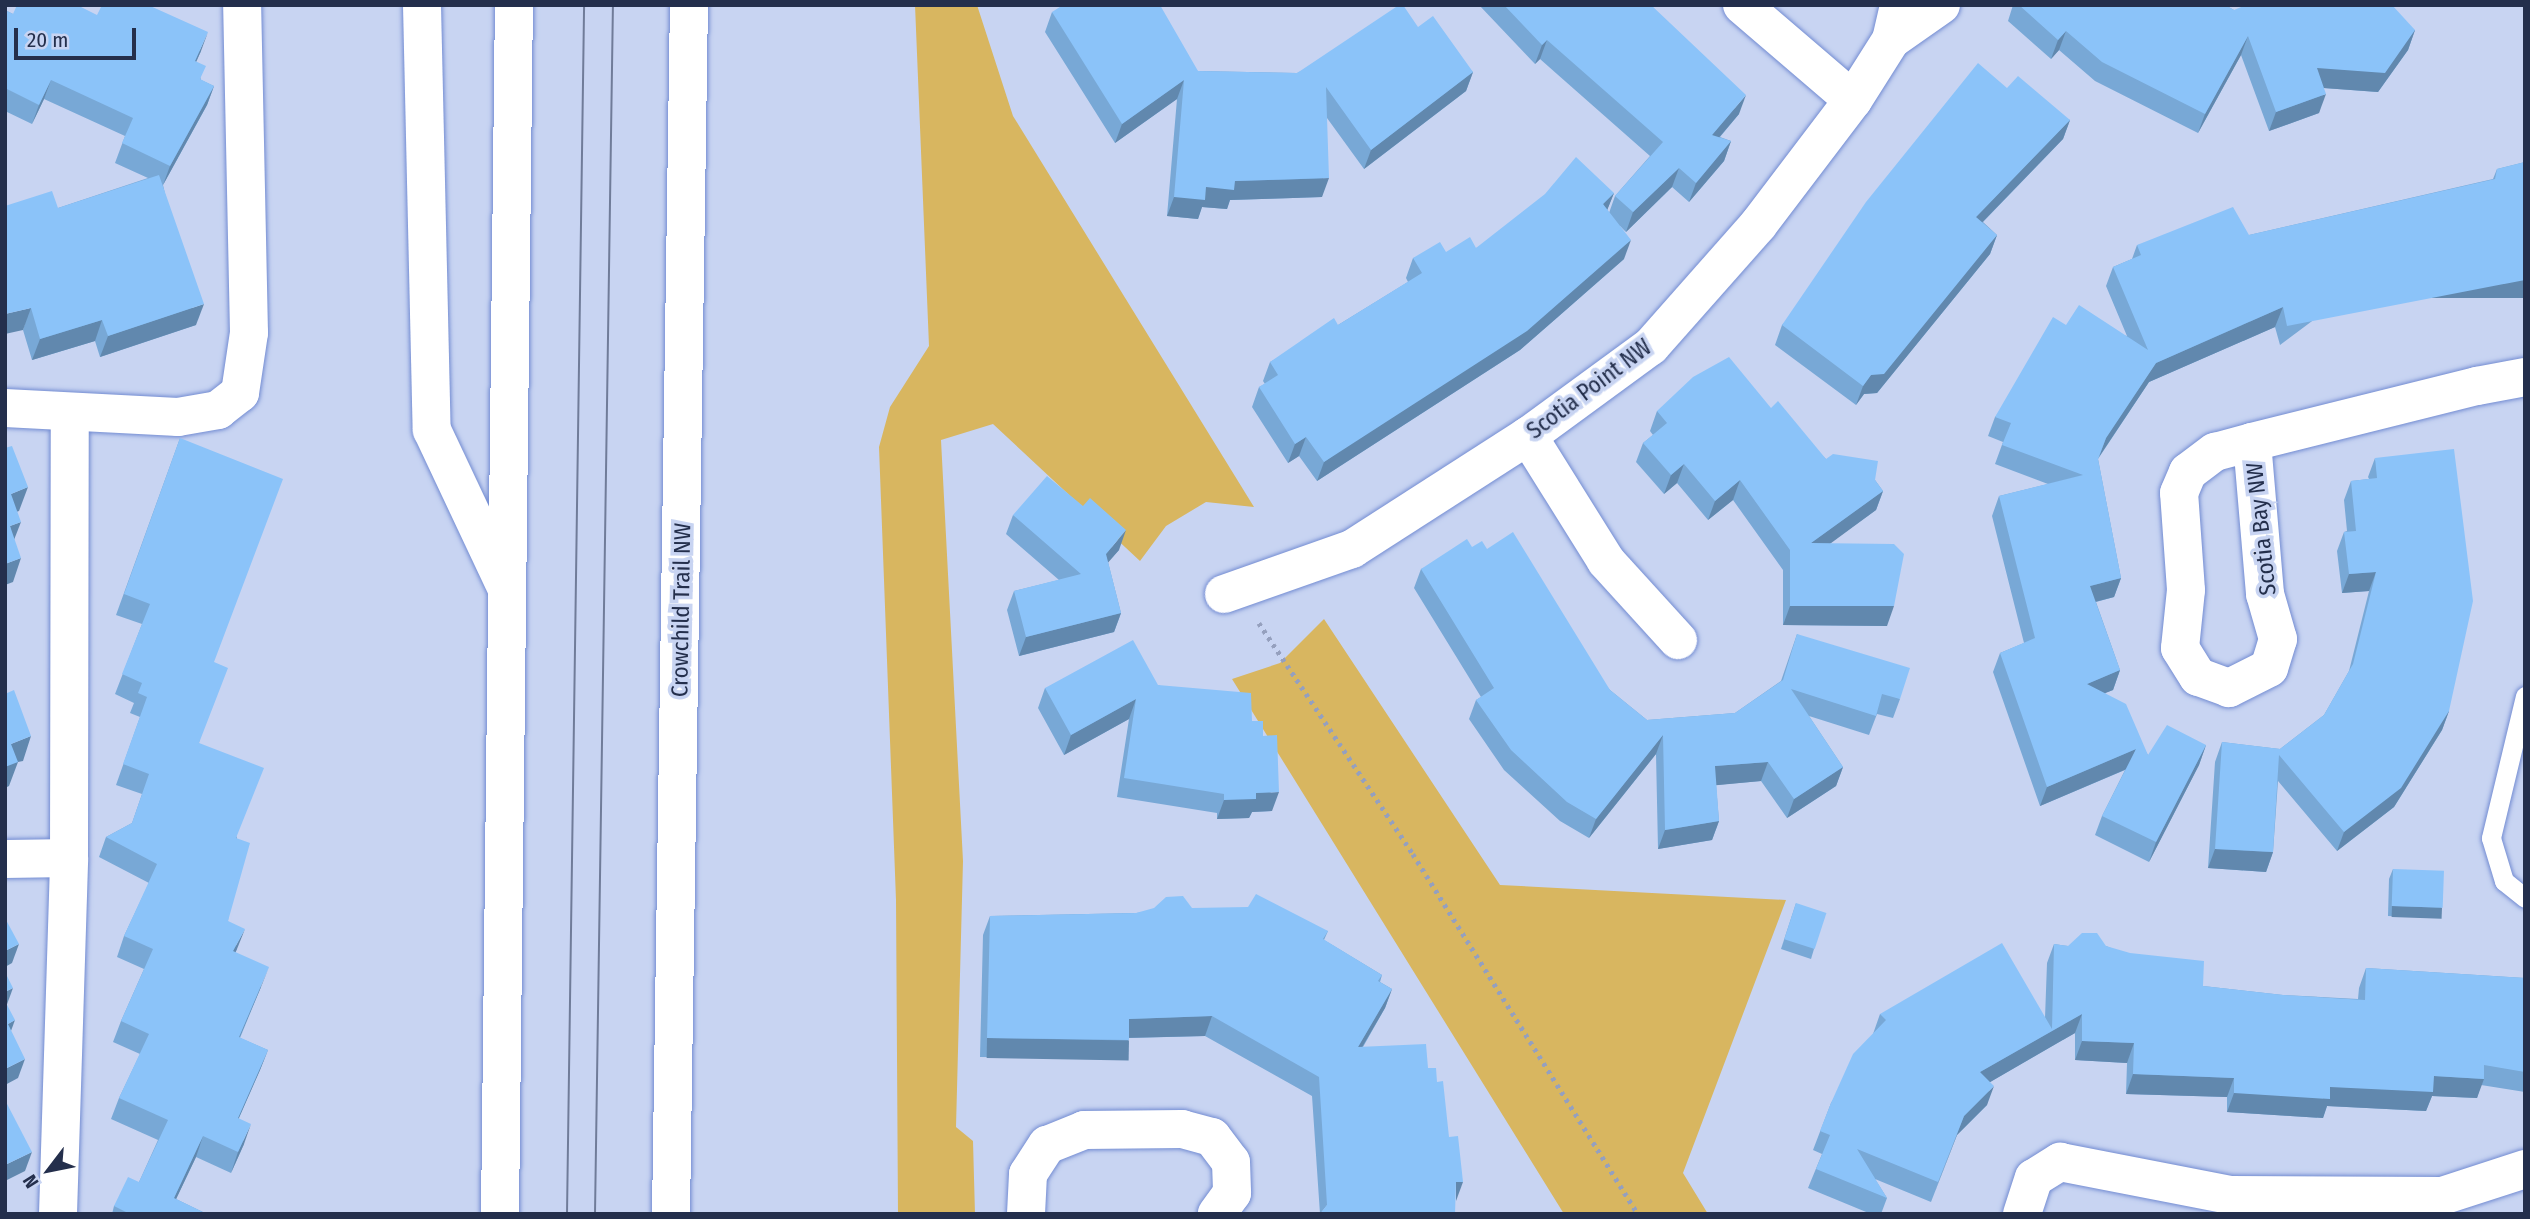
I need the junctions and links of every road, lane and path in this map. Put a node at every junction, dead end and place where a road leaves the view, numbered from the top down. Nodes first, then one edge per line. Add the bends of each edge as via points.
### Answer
1 (242, 5) edge
2 (422, 5) edge
3 (514, 5) edge
4 (689, 5) edge
5 (1742, 5) edge
6 (1941, 5) edge
7 (1895, 23) edge
8 (1853, 100) junction
9 (2525, 377) edge
10 (5, 408) edge
11 (70, 412) junction
12 (1528, 436) junction
13 (2252, 442) junction
14 (1231, 592) joint
15 (509, 594) junction
16 (1678, 640) dead end
17 (2525, 696) edge
18 (69, 858) junction
19 (5, 859) edge
20 (2525, 898) edge
21 (2525, 1169) edge
22 (2442, 1196) junction
23 (2224, 1204) edge
24 (58, 1214) edge
25 (500, 1214) edge
26 (670, 1214) edge
27 (1026, 1214) edge
28 (1217, 1214) edge
29 (1638, 1214) edge
30 (2022, 1214) edge
31 (2479, 1214) edge

1 - 11 main road via 249,334 240,393 218,410 178,417
2 - 15 main road via 432,430
3 - 15 main road
4 - 26 main road, Crowchild Trail NW
5 - 8 main road
6 - 7 main road, Scotia Point NW
7 - 8 main road, Scotia Point NW
8 - 12 main road, Scotia Point NW via 1758,225 1651,346
9 - 13 main road, Scotia Bay NW
10 - 11 main road
11 - 18 main road
12 - 14 main road, Scotia Point NW via 1352,549
12 - 16 main road via 1606,561
13 - 13 main road, Scotia Bay NW via 2215,452 2188,472 2179,493 2186,590 2180,648 2198,677 2229,688 2269,668 2278,639 2265,594
14 - 29 path via 1413,854
15 - 25 main road
17 - 20 lane via 2491,838 2504,881
18 - 19 main road
18 - 24 main road
21 - 22 main road
22 - 23 main road
22 - 31 main road
23 - 30 main road via 2060,1162 2034,1178
27 - 28 main road via 1028,1174 1047,1145 1084,1130 1182,1129 1212,1137 1231,1162 1232,1193

